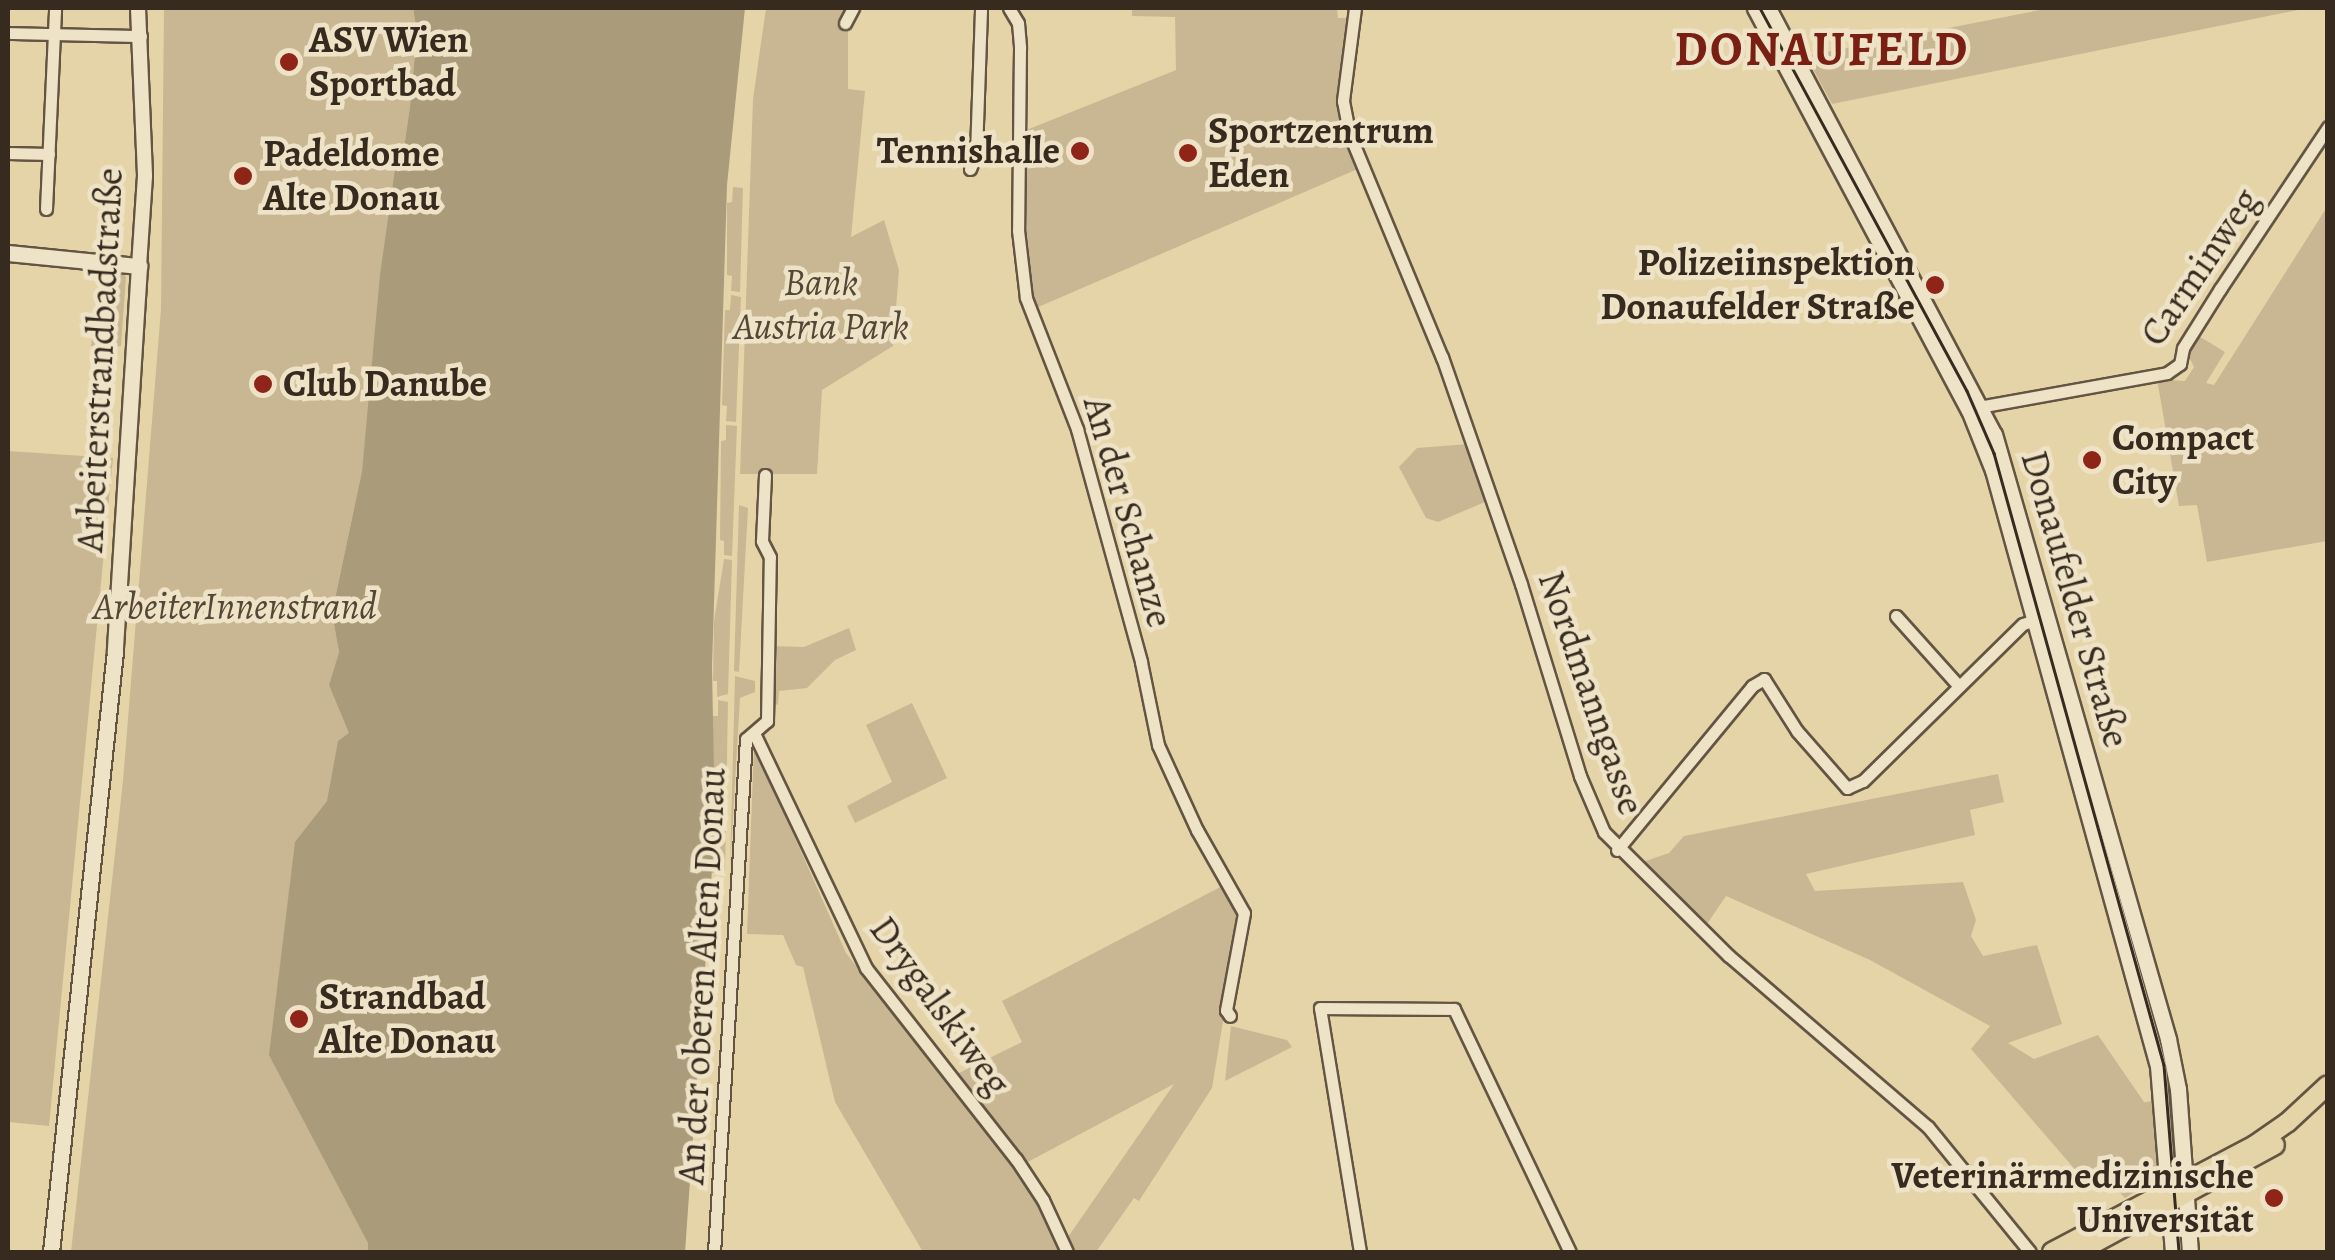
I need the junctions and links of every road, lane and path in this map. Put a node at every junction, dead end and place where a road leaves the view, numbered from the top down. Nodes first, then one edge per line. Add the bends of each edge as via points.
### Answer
1 (55, 8) edge
2 (138, 8) edge
3 (853, 8) edge
4 (981, 8) edge
5 (1009, 8) edge
6 (1355, 8) edge
7 (1755, 8) edge
8 (1768, 8) edge
9 (845, 23) dead end
10 (8, 33) edge
11 (53, 34) junction
12 (141, 36) junction
13 (2328, 127) edge
14 (8, 152) edge
15 (49, 154) junction
16 (970, 168) dead end
17 (46, 209) dead end
18 (8, 253) edge
19 (139, 266) junction
20 (1975, 407) junction
21 (764, 475) dead end
22 (1896, 616) dead end
23 (2040, 619) junction
24 (1958, 685) junction
25 (754, 732) junction
26 (1617, 850) junction
27 (1230, 1016) dead end
28 (2328, 1085) edge
29 (2328, 1098) edge
30 (2178, 1194) junction
31 (51, 1252) edge
32 (714, 1252) edge
33 (1067, 1252) edge
34 (1360, 1252) edge
35 (1570, 1252) edge
36 (2030, 1252) edge
37 (2052, 1252) edge
38 (2078, 1252) edge
39 (2173, 1252) edge
40 (2190, 1252) edge

1 - 11 street
2 - 12 street, Arbeiterstrandbadstraße
3 - 9 street
4 - 16 street
5 - 27 street, An der Schanze via 1020,48 1018,230 1026,298 1077,429 1158,744 1244,913
6 - 26 street, Nordmanngasse via 1343,101 1349,133 1442,356 1587,796
7 - 20 main road, Donaufelder Straße
8 - 20 main road, Donaufelder Straße
10 - 11 street
11 - 12 street
11 - 15 street
12 - 19 street, Arbeiterstrandbadstraße via 145,216
13 - 20 street, Carminweg via 2192,334 2180,364 2167,373
14 - 15 street
15 - 17 street
18 - 19 main road
19 - 31 main road, Arbeiterstrandbadstraße via 115,651
20 - 23 main road, Donaufelder Straße via 1994,434
21 - 25 street, An der oberen Alten Donau via 768,721
22 - 24 street
23 - 24 street via 2024,624
23 - 30 main road, Donaufelder Straße via 2158,1066
24 - 26 street via 1864,781 1847,788 1797,732 1764,679
25 - 32 street, An der oberen Alten Donau via 746,739 744,759
25 - 33 street, Drygalskiweg via 866,968 1016,1159
26 - 36 street, Nordmanngasse via 1928,1127
28 - 30 main road via 2272,1134
29 - 30 main road via 2258,1158
30 - 37 main road
30 - 38 main road
30 - 39 main road, Donaufelder Straße
30 - 40 main road, Donaufelder Straße
34 - 35 street via 1320,1008 1454,1009

